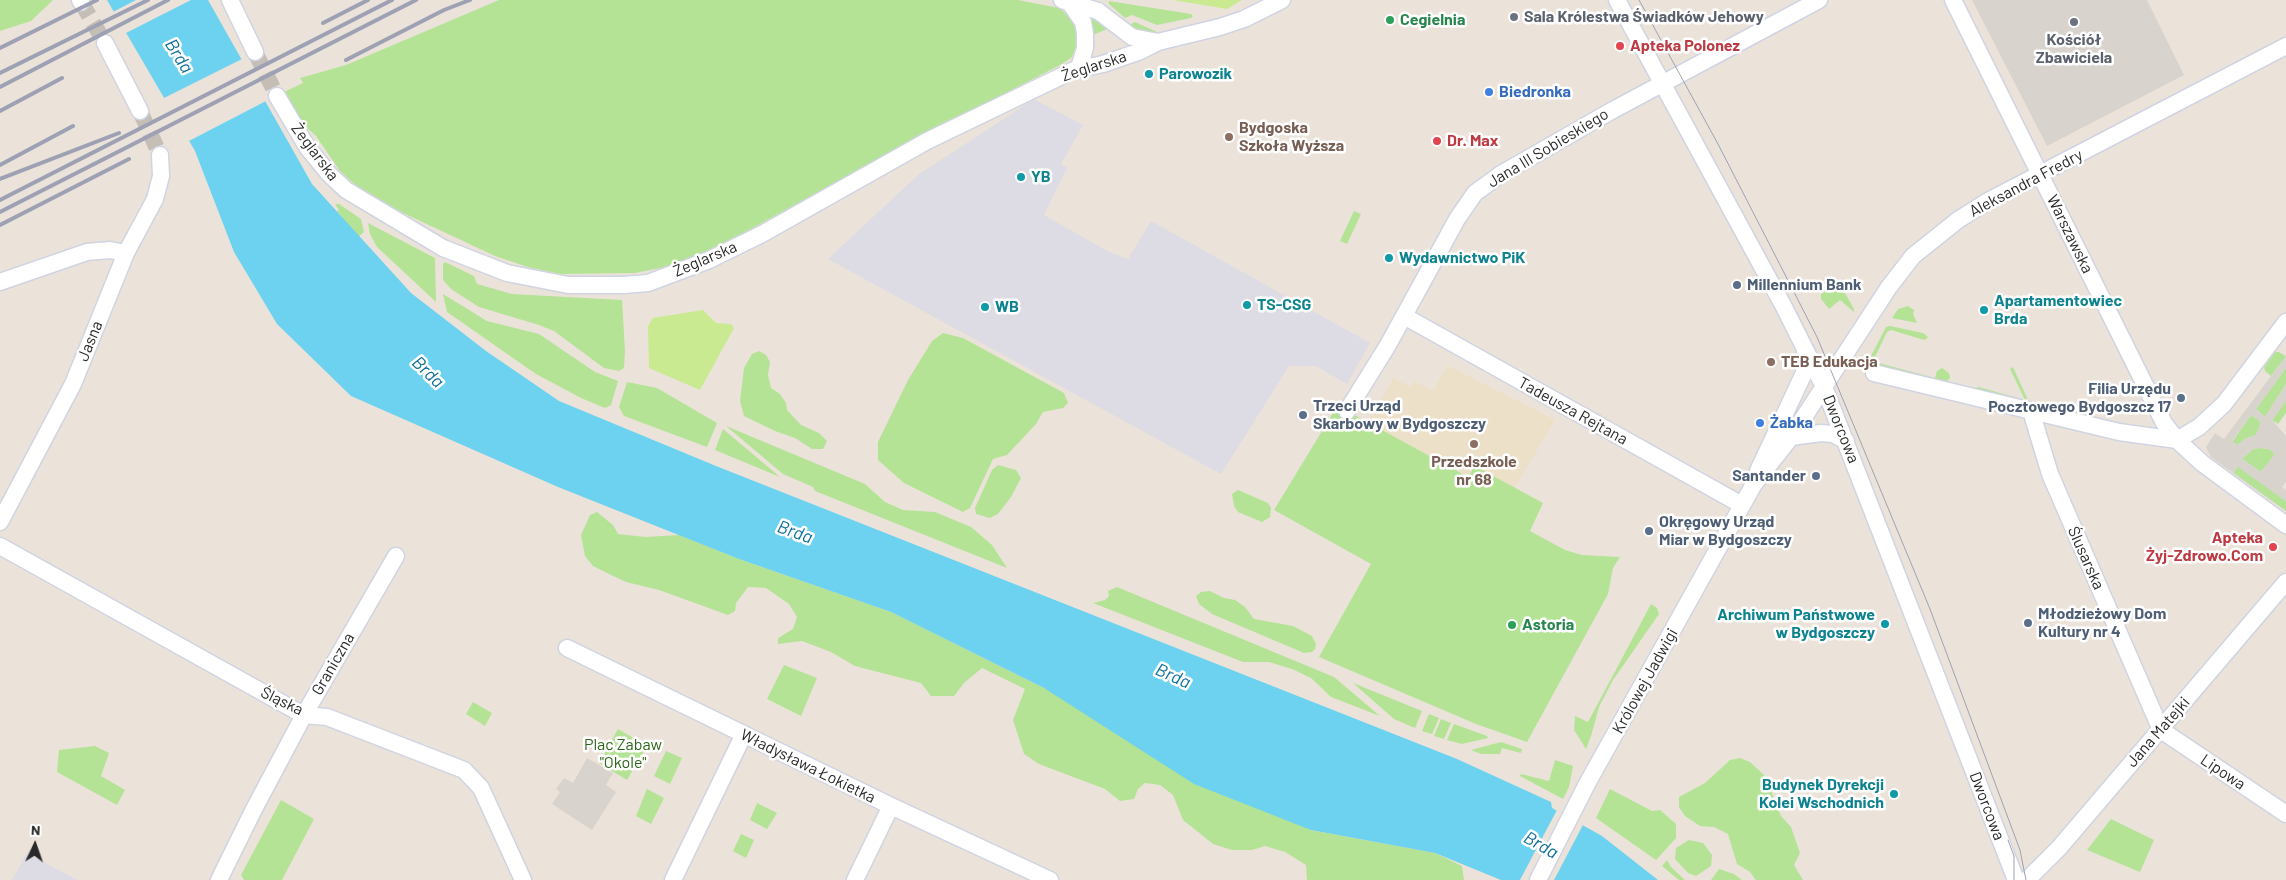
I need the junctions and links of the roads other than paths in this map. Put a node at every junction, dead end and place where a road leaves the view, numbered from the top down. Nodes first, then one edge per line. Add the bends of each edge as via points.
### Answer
1 (230, 0) edge
2 (1282, 0) edge
3 (1617, 0) edge
4 (1820, 0) edge
5 (1953, 0) edge
6 (1066, 1) edge
7 (1158, 42) junction
8 (105, 43) tunnel mouth
9 (2286, 46) edge
10 (255, 52) tunnel mouth
11 (1079, 68) junction
12 (1664, 84) junction
13 (276, 96) tunnel mouth
14 (140, 111) tunnel mouth
15 (160, 155) tunnel mouth
16 (2041, 175) junction
17 (126, 253) junction
18 (0, 282) edge
19 (1404, 316) junction
20 (2286, 322) edge
21 (1805, 349) junction
22 (1874, 373) dead end
23 (1824, 387) junction
24 (1347, 411) dead end
25 (2030, 411) junction
26 (1792, 437) junction
27 (2177, 440) junction
28 (1846, 441) junction
29 (1754, 484) junction
30 (1742, 505) junction
31 (0, 522) edge
32 (2286, 524) edge
33 (0, 546) edge
34 (396, 556) dead end
35 (2286, 582) edge
36 (567, 648) dead end
37 (304, 714) junction
38 (2161, 730) junction
39 (744, 734) junction
40 (890, 806) junction
41 (2286, 814) edge
42 (1046, 879) edge
43 (219, 880) edge
44 (524, 880) edge
45 (673, 880) edge
46 (855, 880) edge
47 (1538, 880) edge
48 (2016, 880) edge
49 (2028, 880) edge

1 - 10 street
2 - 7 street via 1234,22
3 - 12 street, Dworcowa
4 - 12 street, Jana III Sobieskiego
5 - 16 street, Warszawska
6 - 7 street via 1098,11 1132,37
6 - 11 street via 1084,27 1086,40
7 - 11 street, Żeglarska via 1103,64
8 - 14 street
9 - 16 street, Aleksandra Fredry
11 - 13 street, Żeglarska via 927,141 762,234 709,260 648,283 624,285 568,284 506,273 443,248 346,190 328,174
12 - 19 street, Jana III Sobieskiego via 1501,174 1475,193 1457,219
12 - 21 street, Dworcowa
15 - 17 street, Jasna via 162,168 158,190
16 - 23 street, Aleksandra Fredry via 1988,201 1913,256
16 - 27 street, Warszawska via 2164,423
17 - 18 street via 110,250 87,252
17 - 31 street, Jasna via 73,384
19 - 24 street, Jana III Sobieskiego
19 - 30 street, Tadeusza Rejtana
20 - 27 street via 2224,404 2199,427
21 - 23 street, Dworcowa
21 - 29 street, Królowej Jadwigi via 1804,373 1762,460
22 - 25 street
23 - 26 street, Królowej Jadwigi
23 - 28 street, Dworcowa
25 - 27 street via 2120,432
25 - 38 street, Ślusarska via 2050,474
26 - 28 street via 1821,433 1833,434
26 - 29 street, Królowej Jadwigi
27 - 32 street, Warszawska via 2202,463
28 - 48 street, Dworcowa
29 - 30 street, Królowej Jadwigi
30 - 47 street, Królowej Jadwigi
33 - 37 street, Śląska
34 - 37 street, Graniczna
35 - 38 street, Jana Matejki
36 - 39 street, Władysława Łokietka
37 - 43 street, Graniczna
37 - 44 street, Śląska via 327,717 464,770 481,788
38 - 41 street, Lipowa
38 - 49 street, Jana Matejki
39 - 40 street, Władysława Łokietka
39 - 45 street
40 - 42 street, Władysława Łokietka
40 - 46 street

